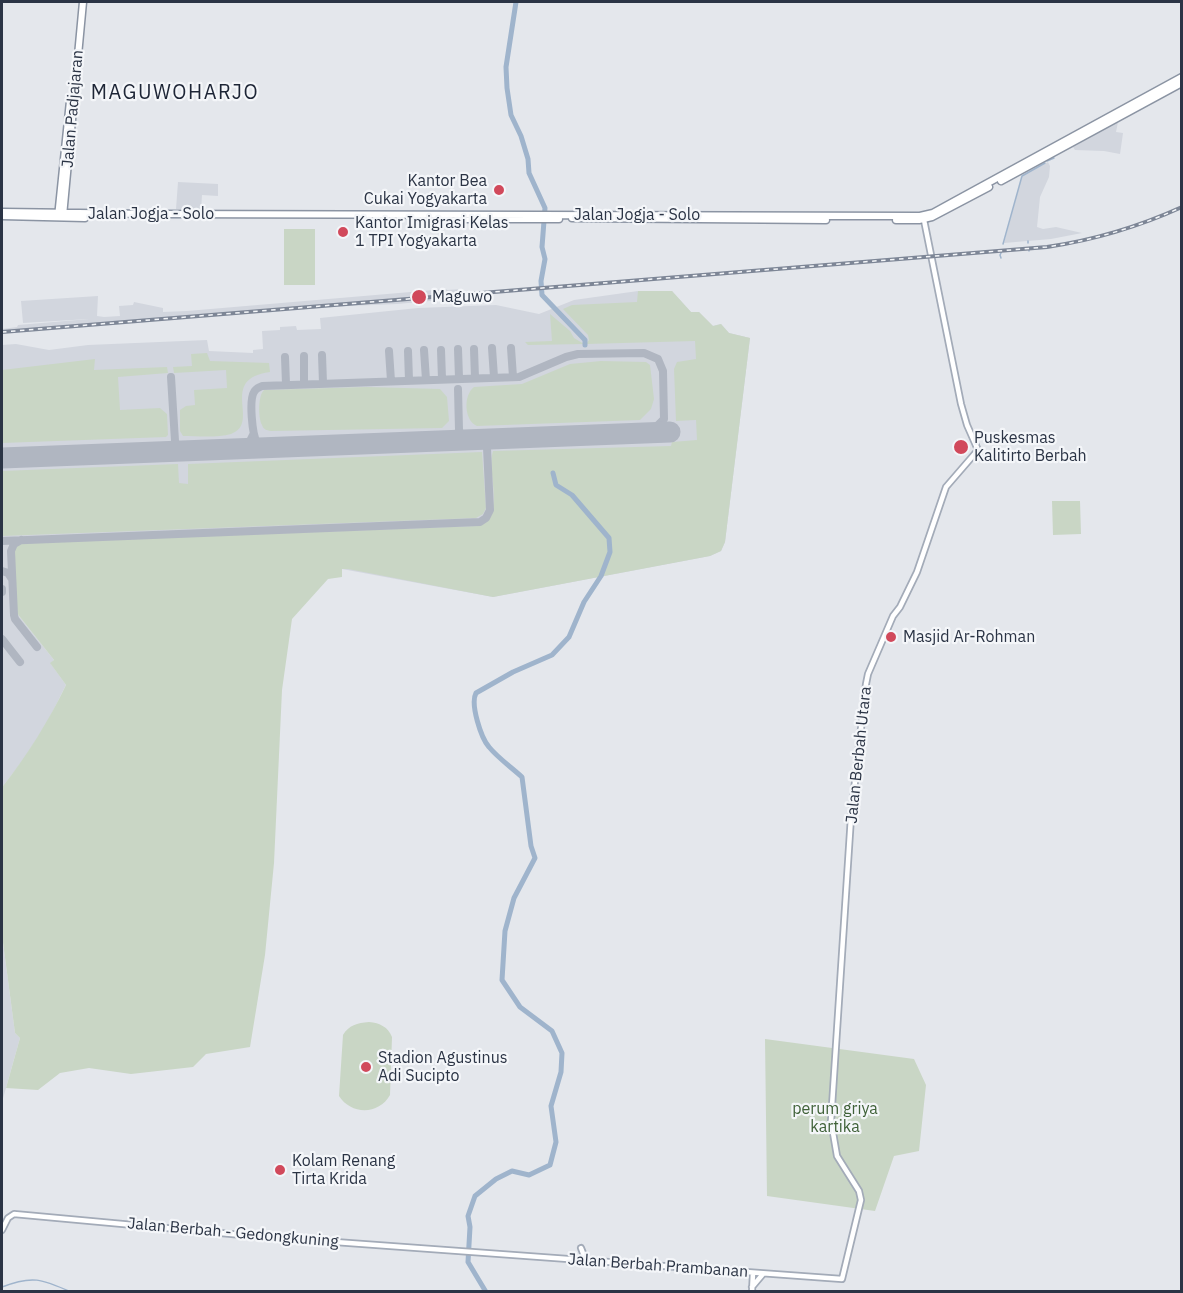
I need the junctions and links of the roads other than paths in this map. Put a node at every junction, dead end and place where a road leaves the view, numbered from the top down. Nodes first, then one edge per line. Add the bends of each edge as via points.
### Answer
1 (81, 2) edge
2 (1182, 77) edge
3 (1182, 83) edge
4 (1043, 156) junction
5 (65, 167) junction
6 (62, 200) junction
7 (2, 212) edge
8 (46, 212) junction
9 (78, 213) junction
10 (61, 215) junction
11 (2, 216) edge
12 (535, 217) junction
13 (550, 217) junction
14 (924, 220) junction
15 (2, 1230) edge
16 (581, 1248) dead end
17 (474, 1252) joint
18 (586, 1261) junction
19 (753, 1272) junction
20 (763, 1274) junction
21 (842, 1279) joint
22 (752, 1289) edge

1 - 5 highway, Jalan Padjajaran
1 - 5 highway, Jalan Padjajaran via 80,49
2 - 4 highway, Jalan Jogja - Solo
3 - 4 highway, Jalan Jogja - Solo
4 - 13 highway, Jalan Jogja - Solo via 920,216
4 - 14 highway, Jalan Jogja - Solo
5 - 6 highway, Jalan Padjajaran
6 - 8 highway
6 - 9 highway
6 - 10 highway, Jalan Padjajaran
7 - 8 highway
8 - 10 highway
9 - 10 highway, Jalan Jogja - Solo
9 - 12 highway, Jalan Jogja - Solo
10 - 11 highway
10 - 12 highway, Jalan Jogja - Solo
12 - 13 highway, Jalan Jogja - Solo
13 - 14 highway, Jalan Jogja - Solo
14 - 21 main road, Jalan Berbah Utara via 962,405 978,450 946,487 920,564 893,616 866,684 850,830 831,1121 837,1156 861,1200
15 - 17 main road, Jalan Berbah - Gedongkuning via 14,1214
16 - 18 main road
17 - 18 main road, Jalan Berbah Prambanan
18 - 19 main road, Jalan Berbah Prambanan
19 - 20 main road, Jalan Berbah Prambanan
19 - 22 main road
20 - 21 main road, Jalan Berbah Prambanan
20 - 22 main road

